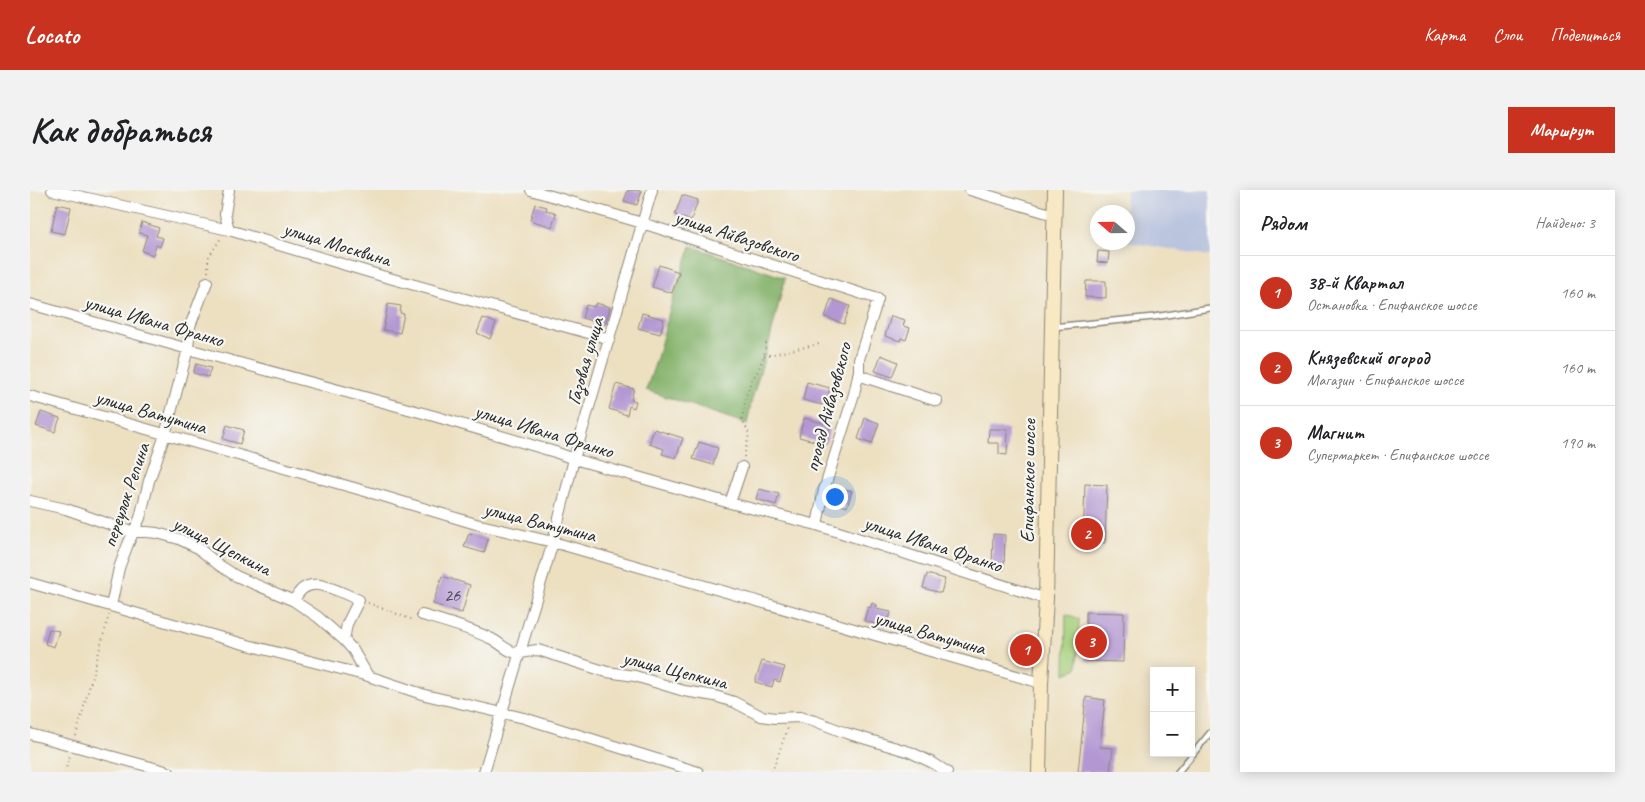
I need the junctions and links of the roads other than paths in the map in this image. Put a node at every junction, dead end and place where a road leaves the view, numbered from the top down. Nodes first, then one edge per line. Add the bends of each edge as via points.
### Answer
1 (52, 190) edge
2 (229, 190) edge
3 (531, 190) edge
4 (652, 190) edge
5 (970, 190) edge
6 (1055, 190) edge
7 (1054, 215) junction
8 (642, 223) junction
9 (229, 230) junction
10 (207, 282) road end
11 (878, 299) joint
12 (30, 304) edge
13 (1210, 308) edge
14 (1052, 327) junction
15 (610, 339) junction
16 (188, 349) junction
17 (858, 375) junction
18 (30, 396) edge
19 (937, 401) dead end
20 (165, 434) junction
21 (574, 459) junction
22 (742, 467) road end
23 (30, 501) edge
24 (730, 503) junction
25 (817, 525) junction
26 (135, 531) junction
27 (553, 542) junction
28 (30, 583) edge
29 (1046, 599) junction
30 (294, 601) junction
31 (111, 606) junction
32 (422, 615) road end
33 (344, 640) junction
34 (520, 654) junction
35 (368, 676) junction
36 (1041, 683) junction
37 (501, 714) junction
38 (30, 734) edge
39 (1209, 736) edge
40 (169, 772) edge
41 (484, 772) edge
42 (698, 772) edge
43 (947, 772) edge
44 (1039, 772) edge
45 (1178, 772) edge

1 - 9 street, улица Москвина
2 - 9 street via 225,214
3 - 8 street, улица Айвазовского
4 - 8 street, Газовая улица
5 - 7 street
6 - 7 main road, Епифанское шоссе
7 - 14 main road, Епифанское шоссе
8 - 11 street, улица Айвазовского
8 - 15 street, Газовая улица
9 - 15 street, улица Москвина
10 - 16 street, переулок Репина via 190,326
11 - 17 street, проезд Айвазовского via 858,359
12 - 16 street, улица Ивана Франко
13 - 14 lane
14 - 29 main road, Епифанское шоссе
15 - 21 street, Газовая улица
16 - 20 street, переулок Репина
16 - 21 street, улица Ивана Франко via 434,416
17 - 19 street
17 - 25 street, проезд Айвазовского
18 - 20 street, улица Ватутина
20 - 26 street, переулок Репина
20 - 27 street, улица Ватутина via 476,524
21 - 24 street, улица Ивана Франко
21 - 27 street, Газовая улица
22 - 24 street
23 - 26 street, улица Щепкина
24 - 25 street, улица Ивана Франко
25 - 29 street, улица Ивана Франко
26 - 30 street, улица Щепкина via 179,539 198,548 236,576
26 - 31 street, переулок Репина via 119,568
27 - 34 street, Газовая улица
27 - 36 street, улица Ватутина
28 - 31 street
29 - 36 main road, Епифанское шоссе
30 - 33 street, улица Щепкина
30 - 33 street via 298,591 317,583 359,600 347,624
31 - 35 street
32 - 34 street via 474,630
33 - 35 street, улица Щепкина
34 - 37 street, Газовая улица
34 - 43 street, улица Щепкина via 538,650 607,672 715,696 761,716 791,716 815,721 910,752
35 - 37 street
36 - 44 main road, Епифанское шоссе
37 - 41 street, Газовая улица
37 - 42 street via 524,718
38 - 40 street
39 - 45 lane

